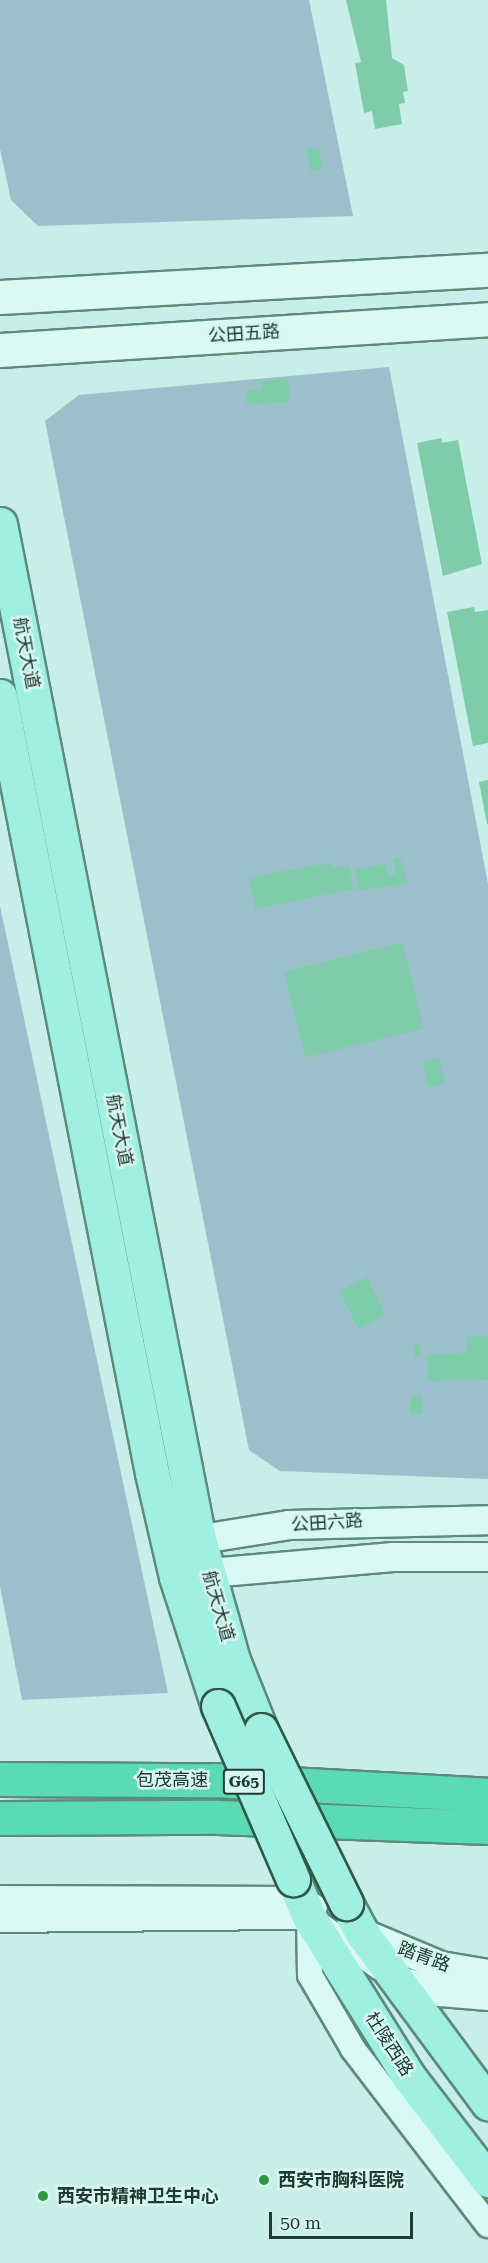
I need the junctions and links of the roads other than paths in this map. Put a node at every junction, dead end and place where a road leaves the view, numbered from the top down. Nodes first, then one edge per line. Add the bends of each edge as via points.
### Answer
1 (488, 270) edge
2 (0, 297) edge
3 (488, 319) edge
4 (0, 350) edge
5 (0, 524) edge
6 (0, 696) edge
7 (488, 1520) edge
8 (183, 1542) junction
9 (488, 1557) edge
10 (208, 1571) junction
11 (176, 1577) junction
12 (0, 1779) edge
13 (488, 1795) edge
14 (0, 1818) edge
15 (488, 1827) edge
16 (0, 1898) edge
17 (301, 1899) junction
18 (0, 1920) edge
19 (362, 1933) junction
20 (488, 1974) edge
21 (397, 1980) junction
22 (488, 1996) edge
23 (488, 2103) edge
24 (488, 2180) edge
25 (488, 2225) edge

1 - 2 main road
3 - 4 main road, 公田五路
5 - 8 main road, 航天大道
6 - 8 main road, 航天大道
7 - 8 street, 公田六路 via 289,1525
8 - 10 main road, 航天大道
8 - 11 main road, 航天大道
9 - 10 street via 393,1557
10 - 11 street
10 - 19 main road, 航天大道, bridge via 233,1660 261,1730
11 - 17 main road, 航天大道, bridge via 218,1706
12 - 13 highway, 包茂高速 / G65 via 215,1780
14 - 15 highway, 包茂高速 / G65 via 217,1817
16 - 17 street
17 - 18 street
17 - 19 street
17 - 21 street
17 - 24 main road, 杜陵西路 via 409,2077
17 - 25 street via 310,1975 353,2049
19 - 20 street, 踏青路 via 441,1966
19 - 21 main road
21 - 22 street, 踏青路 via 441,1992
21 - 23 main road

